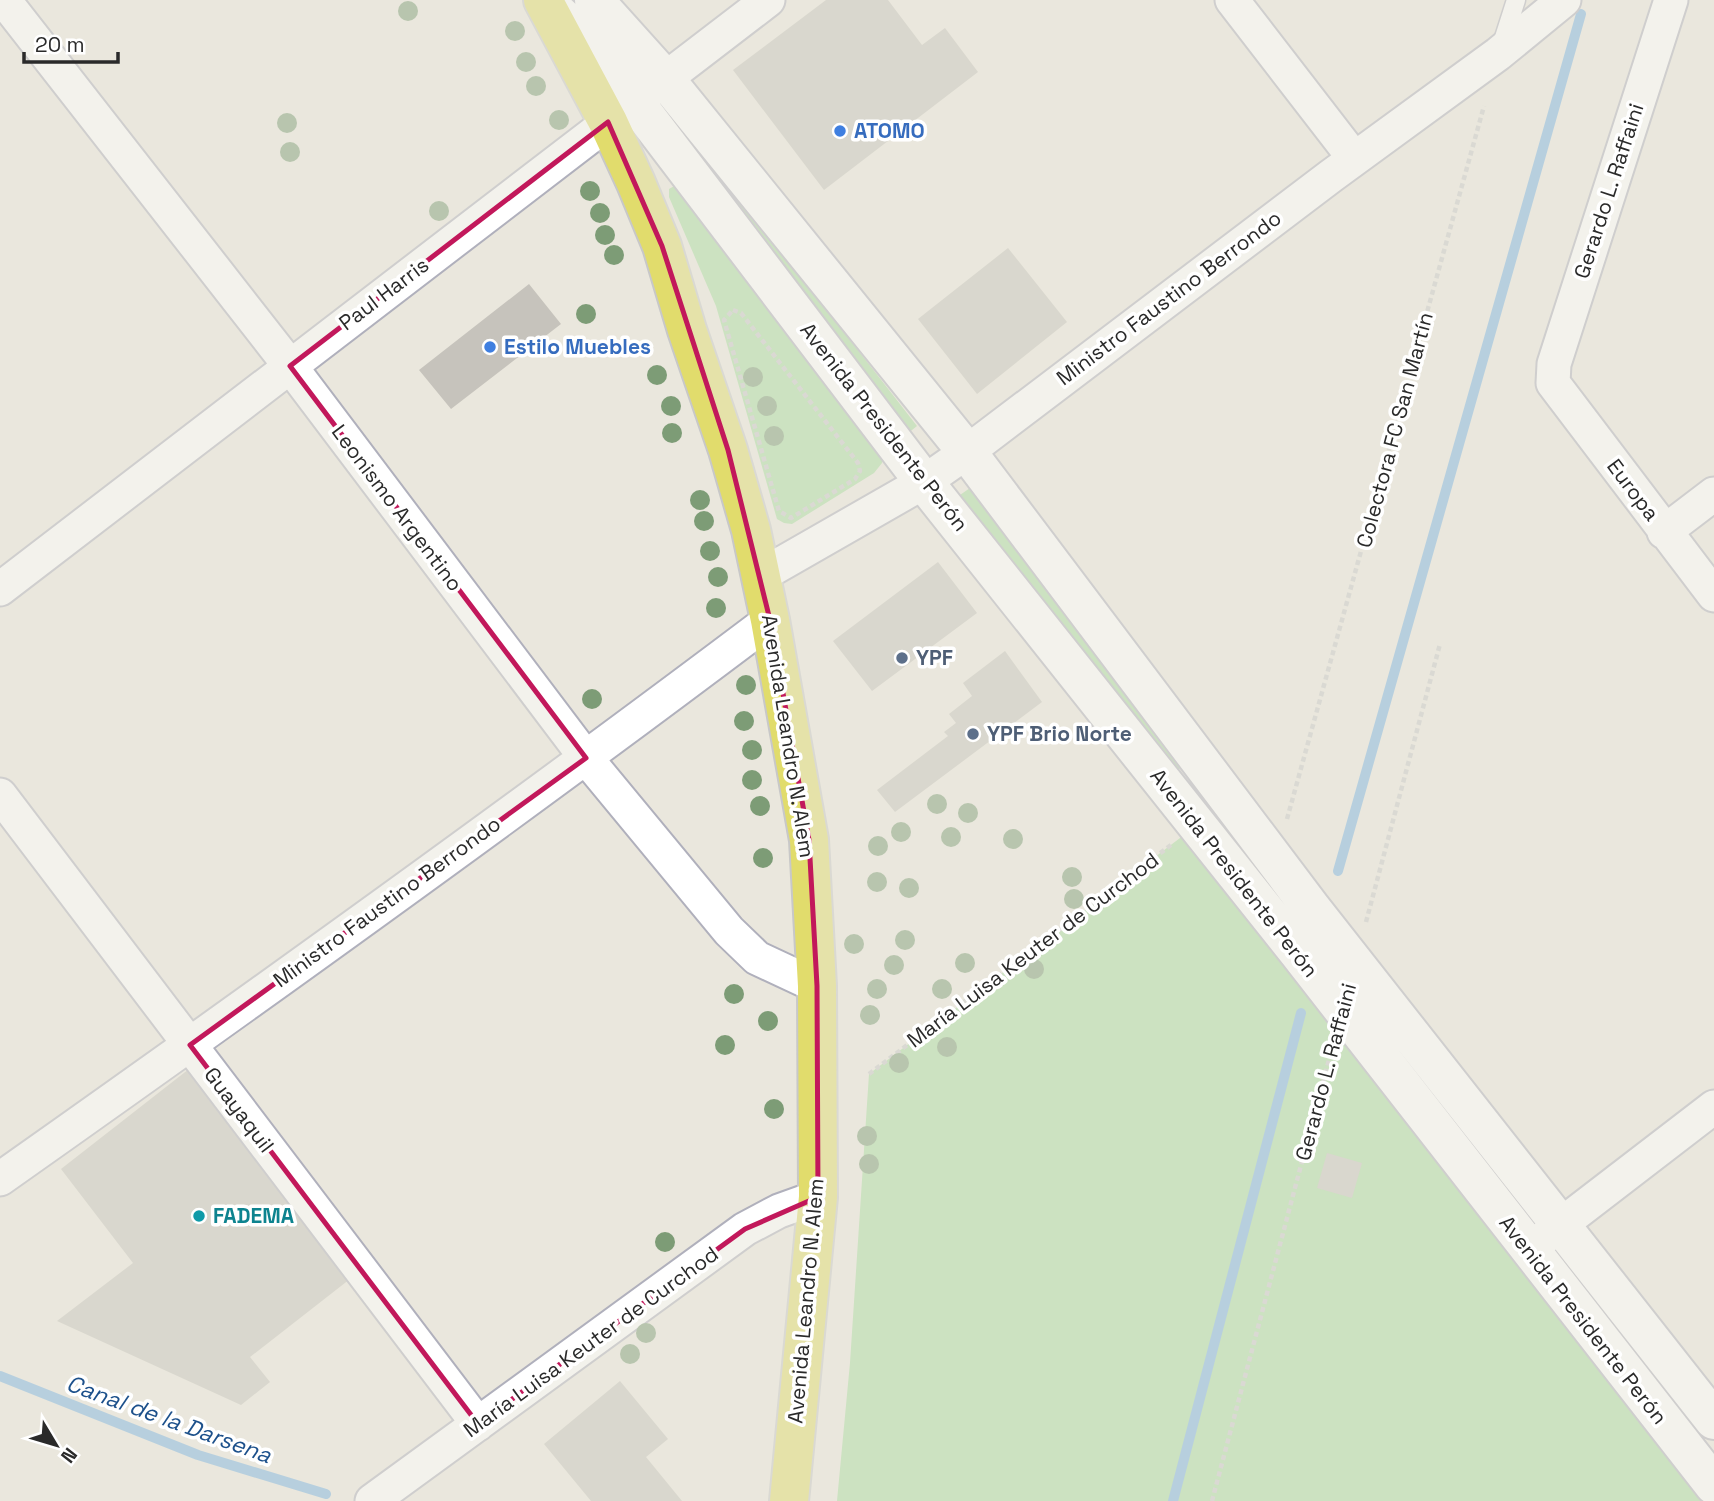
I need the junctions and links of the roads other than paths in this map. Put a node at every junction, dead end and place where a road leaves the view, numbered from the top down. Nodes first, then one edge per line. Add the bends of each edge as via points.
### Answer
1 (4, 0) edge
2 (543, 0) edge
3 (594, 0) edge
4 (768, 0) edge
5 (1232, 0) edge
6 (1516, 0) edge
7 (1564, 0) edge
8 (1671, 0) edge
9 (1498, 54) junction
10 (665, 79) junction
11 (622, 112) junction
12 (1354, 159) junction
13 (290, 366) junction
14 (1553, 383) joint
15 (967, 452) junction
16 (924, 482) junction
17 (1714, 494) edge
18 (1664, 532) junction
19 (760, 576) junction
20 (0, 589) edge
21 (1714, 595) edge
22 (770, 620) junction
23 (586, 758) junction
24 (0, 795) edge
25 (1230, 801) junction
26 (1197, 825) junction
27 (817, 986) junction
28 (190, 1045) junction
29 (1714, 1107) edge
30 (0, 1179) edge
31 (818, 1197) junction
32 (1560, 1225) junction
33 (1528, 1250) junction
34 (1714, 1420) edge
35 (478, 1424) junction
36 (1714, 1485) edge
37 (372, 1501) edge
38 (789, 1501) edge

1 - 13 street, Leonismo Argentino
2 - 11 main road, Avenida Presidente Perón via 567,41
3 - 10 main road, Avenida Presidente Perón
4 - 10 street, Paul Harris
5 - 12 street
6 - 9 lane
7 - 9 street, Ministro Faustino Berrondo
8 - 14 street, Gerardo L. Raffaini via 1554,364
9 - 12 street, Ministro Faustino Berrondo
10 - 11 street, Paul Harris
10 - 15 main road, Avenida Presidente Perón
11 - 13 street, Paul Harris
11 - 16 main road, Avenida Presidente Perón
11 - 19 main road, Avenida Leandro N. Alem via 728,450
12 - 15 street, Ministro Faustino Berrondo
13 - 20 street, Paul Harris
13 - 23 street, Leonismo Argentino
14 - 18 street, Europa
15 - 16 street, Ministro Faustino Berrondo
15 - 25 main road, Avenida Presidente Perón
16 - 19 street, Ministro Faustino Berrondo
16 - 26 main road, Avenida Presidente Perón
17 - 18 street
18 - 21 street, Europa
19 - 22 main road, Avenida Leandro N. Alem
22 - 23 street, Ministro Faustino Berrondo
22 - 27 main road, Avenida Leandro N. Alem via 809,840
23 - 27 street, Leonismo Argentino via 729,931 757,958
23 - 28 street, Ministro Faustino Berrondo
24 - 28 street, Guayaquil
25 - 26 main road
25 - 32 main road, Avenida Presidente Perón
26 - 33 main road, Avenida Presidente Perón
27 - 31 main road, Avenida Leandro N. Alem
28 - 30 street, Ministro Faustino Berrondo
28 - 35 street, Guayaquil
29 - 32 street
31 - 35 street, María Luisa Keuter de Curchod via 745,1229
31 - 38 main road, Avenida Leandro N. Alem
32 - 33 street
32 - 34 main road, Avenida Presidente Perón
33 - 36 main road, Avenida Presidente Perón
35 - 37 street, María Luisa Keuter de Curchod

